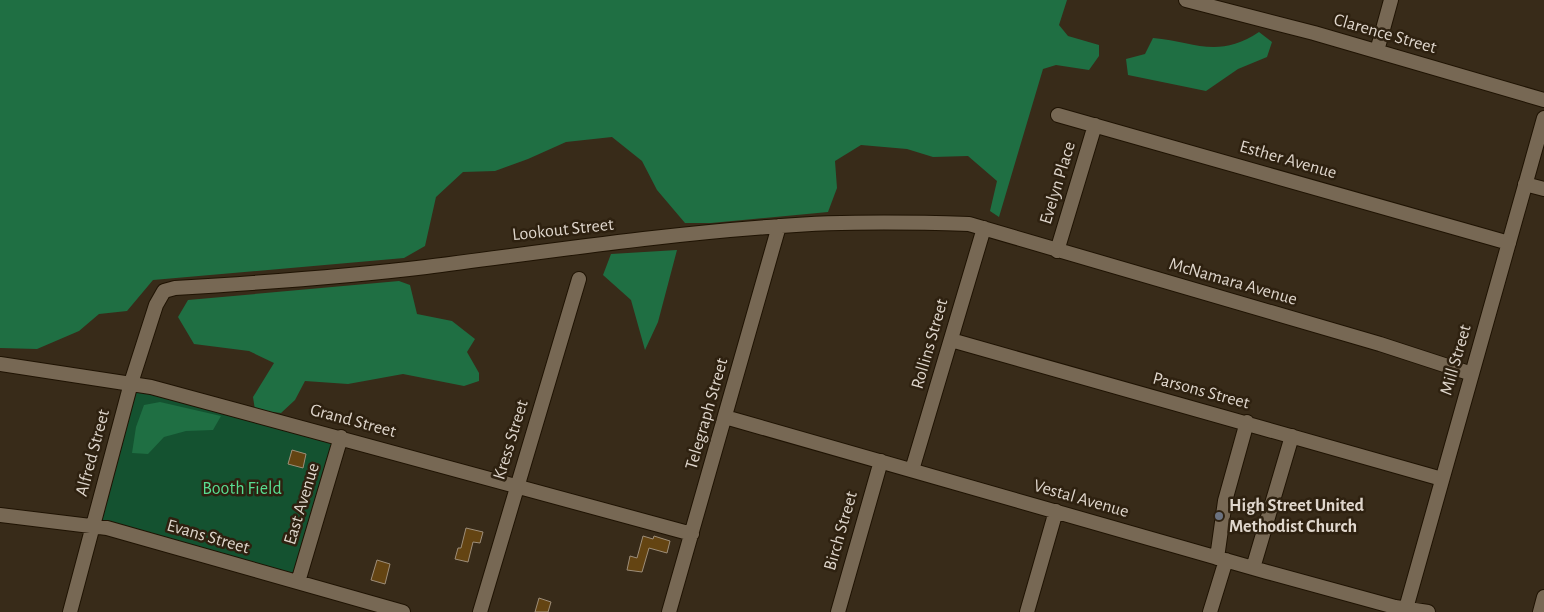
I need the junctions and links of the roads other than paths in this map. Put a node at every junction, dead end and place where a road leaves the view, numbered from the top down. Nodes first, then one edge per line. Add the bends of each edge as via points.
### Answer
1 (1186, 0) edge
2 (1391, 0) edge
3 (1377, 51) junction
4 (1544, 100) edge
5 (1058, 115) dead end
6 (1544, 118) edge
7 (1095, 126) junction
8 (1525, 184) junction
9 (1544, 189) edge
10 (779, 226) junction
11 (984, 228) junction
12 (1509, 243) junction
13 (1057, 251) junction
14 (579, 278) dead end
15 (156, 304) joint
16 (951, 340) junction
17 (0, 364) edge
18 (1472, 374) junction
19 (131, 383) junction
20 (725, 417) junction
21 (1247, 422) junction
22 (1292, 436) junction
23 (341, 437) junction
24 (881, 461) junction
25 (912, 470) junction
26 (1442, 479) junction
27 (517, 486) junction
28 (1056, 511) junction
29 (0, 515) edge
30 (93, 526) junction
31 (692, 534) junction
32 (1222, 559) junction
33 (1253, 568) junction
34 (298, 582) junction
35 (1544, 597) edge
36 (1405, 611) edge
37 (70, 612) edge
38 (403, 612) edge
39 (480, 612) edge
40 (669, 612) edge
41 (838, 612) edge
42 (1027, 612) edge
43 (1210, 612) edge
44 (1428, 612) edge
45 (1540, 612) edge

1 - 3 street, Clarence Street
2 - 3 street
3 - 4 street, Clarence Street
5 - 7 street, Esther Avenue
6 - 8 street, Mill Street
7 - 12 street, Esther Avenue
7 - 13 street, Evelyn Place
8 - 9 street
8 - 12 street, Mill Street
10 - 11 street, Lookout Street via 901,222 969,224
10 - 15 street, Lookout Street via 408,269 175,288 164,291
10 - 20 street, Telegraph Street
11 - 13 street, McNamara Avenue
11 - 16 street, Rollins Street
12 - 18 street, Mill Street
13 - 18 street, McNamara Avenue via 1380,344
14 - 27 street, Kress Street
15 - 19 street, Alfred Street
16 - 21 street, Parsons Street
16 - 25 street, Rollins Street
17 - 19 street, Grand Street
18 - 26 street, Mill Street
19 - 23 street, Grand Street
19 - 30 street, Alfred Street
20 - 24 street, Vestal Avenue
20 - 31 street, Telegraph Street
21 - 22 street, Parsons Street
21 - 32 street via 1225,501
22 - 26 street, Parsons Street
22 - 33 street
23 - 27 street, Grand Street
23 - 34 street, East Avenue
24 - 25 street, Vestal Avenue
24 - 41 street, Birch Street
25 - 28 street, Vestal Avenue
26 - 36 street, Mill Street
27 - 31 street, Grand Street
27 - 39 street, Kress Street
28 - 32 street, Vestal Avenue
28 - 42 street
29 - 30 street, Evans Street
30 - 34 street, Evans Street
30 - 37 street, Alfred Street
31 - 40 street, Telegraph Street
32 - 33 street, Vestal Avenue
32 - 43 street
33 - 36 street, Vestal Avenue
34 - 38 street, Evans Street
35 - 45 street
36 - 44 street, Vestal Avenue

